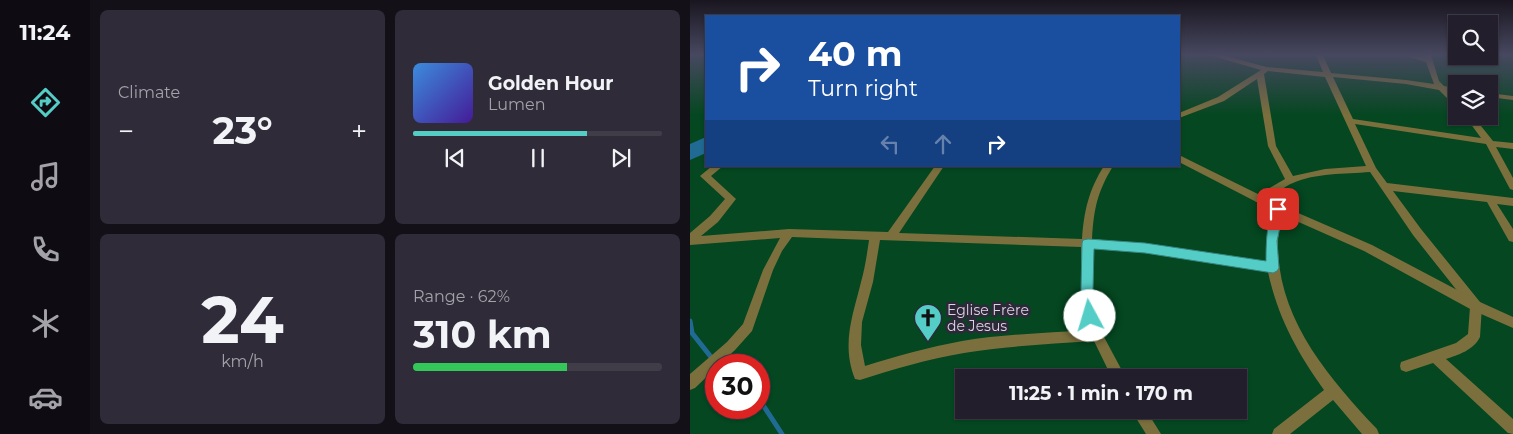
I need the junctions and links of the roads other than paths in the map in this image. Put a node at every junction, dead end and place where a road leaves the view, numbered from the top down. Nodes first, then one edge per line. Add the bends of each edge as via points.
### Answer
1 (1257, 75) edge
2 (1264, 75) edge
3 (1328, 75) edge
4 (1339, 75) edge
5 (1434, 75) edge
6 (1444, 88) junction
7 (1448, 89) edge
8 (1448, 93) edge
9 (1498, 96) edge
10 (1513, 98) edge
11 (1180, 116) edge
12 (1350, 121) junction
13 (1476, 125) edge
14 (1489, 143) junction
15 (1513, 146) edge
16 (1180, 159) edge
17 (718, 167) edge
18 (939, 167) edge
19 (1109, 167) edge
20 (1372, 169) junction
21 (1290, 180) junction
22 (1383, 186) junction
23 (1513, 187) edge
24 (1489, 198) junction
25 (1259, 199) junction
26 (1513, 202) edge
27 (1278, 209) junction
28 (789, 233) junction
29 (875, 237) junction
30 (890, 237) junction
31 (1513, 238) edge
32 (690, 240) edge
33 (1088, 243) junction
34 (1273, 268) junction
35 (1476, 306) junction
36 (1513, 323) edge
37 (1099, 335) junction
38 (1436, 358) junction
39 (1406, 366) dead end
40 (1115, 369) edge
41 (690, 383) edge
42 (1332, 392) junction
43 (1144, 419) edge
44 (1513, 428) edge
45 (1154, 434) edge
46 (1279, 434) edge
47 (1372, 434) edge

1 - 11 street via 1221,99
2 - 21 street via 1272,146
3 - 12 street
4 - 6 street
5 - 6 street
6 - 7 street
6 - 8 street
9 - 10 street
12 - 14 street
12 - 20 street
13 - 14 street
14 - 15 street
14 - 23 street
16 - 25 street
17 - 32 street via 705,176 731,198 714,219
18 - 30 street
19 - 33 street via 1096,187
20 - 21 street via 1326,172
20 - 22 street
21 - 25 street
22 - 24 street
22 - 35 street
24 - 26 street
24 - 31 street
25 - 27 street
27 - 34 street via 1271,241
27 - 35 street via 1368,248
28 - 29 street
28 - 32 street
28 - 41 street via 768,270 748,327
29 - 30 street
29 - 37 street via 856,322 855,345 860,374 918,356 964,347
30 - 33 street
33 - 34 street via 1145,248
33 - 37 street via 1090,316
34 - 42 street via 1284,310 1296,337
35 - 36 street
35 - 38 street via 1474,337 1460,348
37 - 40 street
38 - 39 street
38 - 44 street
42 - 46 street
42 - 47 street
43 - 45 street

